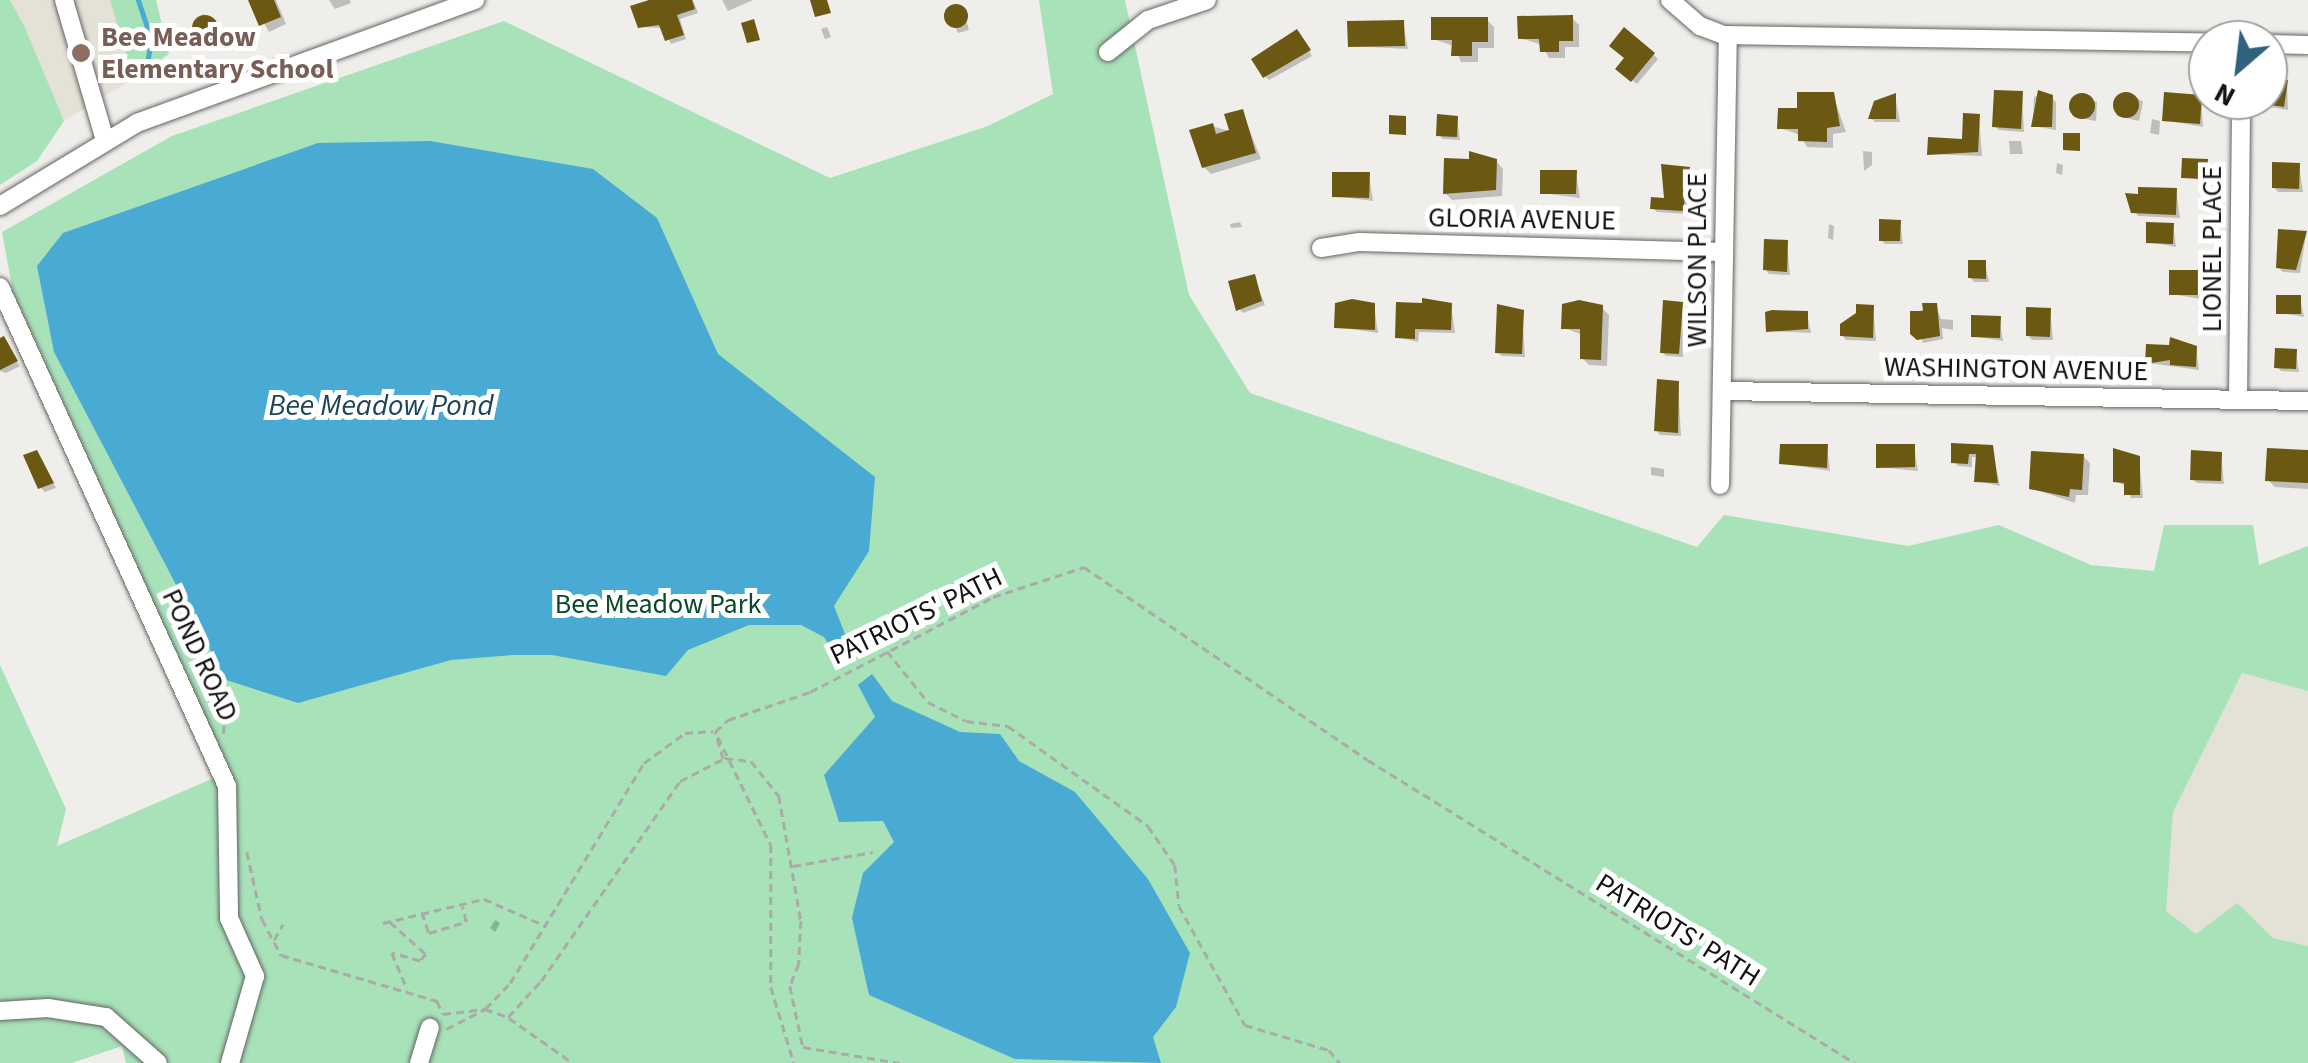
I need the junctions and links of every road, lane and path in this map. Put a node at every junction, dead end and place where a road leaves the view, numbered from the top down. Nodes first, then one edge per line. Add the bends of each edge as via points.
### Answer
1 (64, 0) edge
2 (475, 0) edge
3 (1208, 0) edge
4 (1670, 0) edge
5 (1728, 35) junction
6 (2188, 43) edge
7 (1108, 52) dead end
8 (2242, 120) edge
9 (105, 140) junction
10 (0, 206) edge
11 (1321, 248) dead end
12 (1722, 252) junction
13 (0, 286) edge
14 (1723, 391) junction
15 (2238, 400) junction
16 (2308, 401) edge
17 (1720, 485) dead end
18 (887, 651) junction
19 (224, 725) dead end
20 (715, 732) junction
21 (221, 746) dead end
22 (730, 757) junction
23 (723, 758) junction
24 (245, 842) dead end
25 (873, 852) dead end
26 (792, 866) junction
27 (461, 904) junction
28 (422, 911) junction
29 (389, 921) junction
30 (383, 923) dead end
31 (283, 924) dead end
32 (546, 926) junction
33 (274, 941) junction
34 (406, 992) junction
35 (484, 1009) junction
36 (0, 1011) edge
37 (508, 1017) junction
38 (430, 1028) joint
39 (158, 1063) edge
40 (230, 1063) edge
41 (419, 1063) edge
42 (574, 1063) edge
43 (794, 1063) edge
44 (900, 1063) edge
45 (1340, 1063) edge
46 (1855, 1063) edge

1 - 9 street
2 - 9 street via 193,100
3 - 7 street via 1148,20
4 - 5 street via 1700,26
5 - 6 street
5 - 12 street, WILSON PLACE
8 - 15 street, LIONEL PLACE
9 - 10 street
11 - 12 street, GLORIA AVENUE via 1360,242
12 - 14 street, WILSON PLACE
13 - 40 street, POND ROAD via 227,786 229,918 255,976
14 - 15 street, WASHINGTON AVENUE
14 - 17 street, WILSON PLACE
15 - 16 street, WASHINGTON AVENUE
18 - 20 path, PATRIOTS' PATH via 810,692 728,720
18 - 45 path via 928,702 966,721 1008,726 1148,826 1176,865 1179,906 1245,1026 1329,1050
18 - 46 path, PATRIOTS' PATH via 993,596 1075,568 1092,570 1368,760
19 - 21 path
20 - 22 path
20 - 23 path
20 - 32 path, PATRIOTS' PATH via 685,733 644,763
22 - 23 path
22 - 26 path via 751,762 771,781
22 - 43 path via 771,845 771,987
23 - 37 path via 680,781 541,981
24 - 33 path via 262,919
25 - 26 path
26 - 44 path via 801,921 799,964 790,986 803,1047
27 - 28 path
27 - 28 path via 466,922 429,933
27 - 32 path via 495,900
28 - 29 path
29 - 30 path
29 - 34 path via 426,954 420,961 393,951
31 - 33 path
32 - 35 path, PATRIOTS' PATH via 510,983
33 - 34 path via 282,956
34 - 35 path via 436,1001 444,1014
35 - 37 path
35 - 38 path via 440,1031
36 - 39 street via 48,1008 106,1017
37 - 42 path
38 - 41 street

